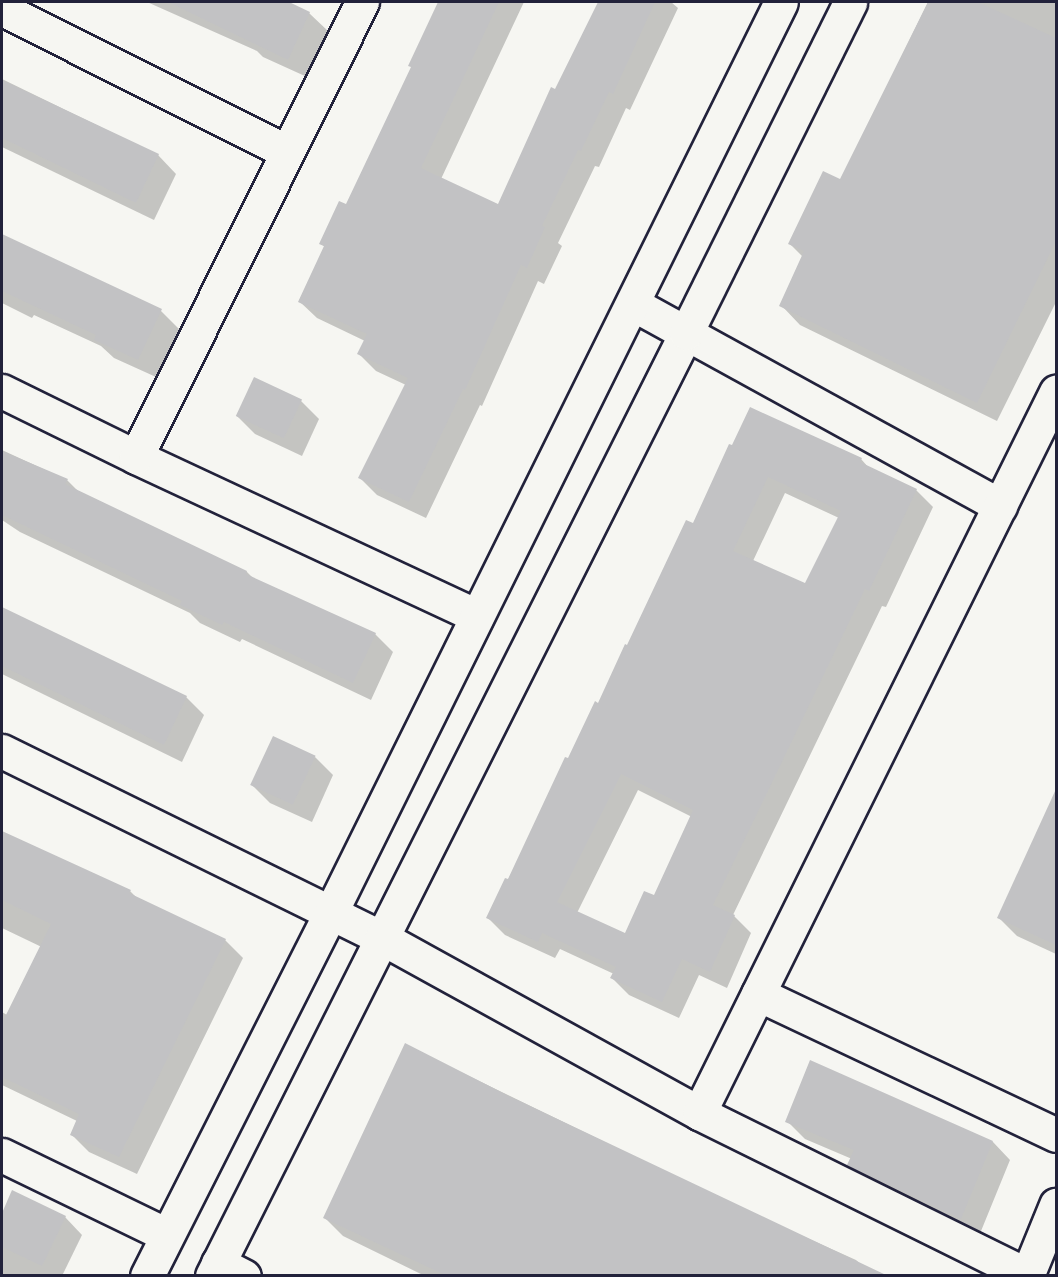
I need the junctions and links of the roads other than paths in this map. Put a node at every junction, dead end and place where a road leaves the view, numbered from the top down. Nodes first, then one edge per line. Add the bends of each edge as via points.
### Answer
1 (362, 2) edge
2 (781, 2) edge
3 (850, 2) edge
4 (2, 9) edge
5 (288, 152) junction
6 (633, 304) junction
7 (686, 333) junction
8 (2, 391) edge
9 (1056, 392) edge
10 (136, 458) junction
11 (1000, 506) junction
12 (477, 616) junction
13 (2, 751) edge
14 (330, 914) junction
15 (382, 938) junction
16 (758, 993) junction
17 (699, 1113) junction
18 (1056, 1135) edge
19 (2, 1155) edge
20 (1056, 1204) edge
21 (167, 1235) junction
22 (225, 1271) edge
23 (147, 1275) edge
24 (1027, 1275) edge

1 - 5 street
2 - 6 street
3 - 7 street
4 - 5 street
5 - 10 street
6 - 7 street
6 - 12 street
7 - 11 street
7 - 15 street
8 - 10 street
9 - 11 street
10 - 12 street
11 - 16 street
12 - 14 street
13 - 14 street
14 - 15 street
14 - 21 street
15 - 17 street
15 - 22 street
16 - 17 street
16 - 18 street
17 - 24 street
19 - 21 street
20 - 24 street
21 - 23 street

